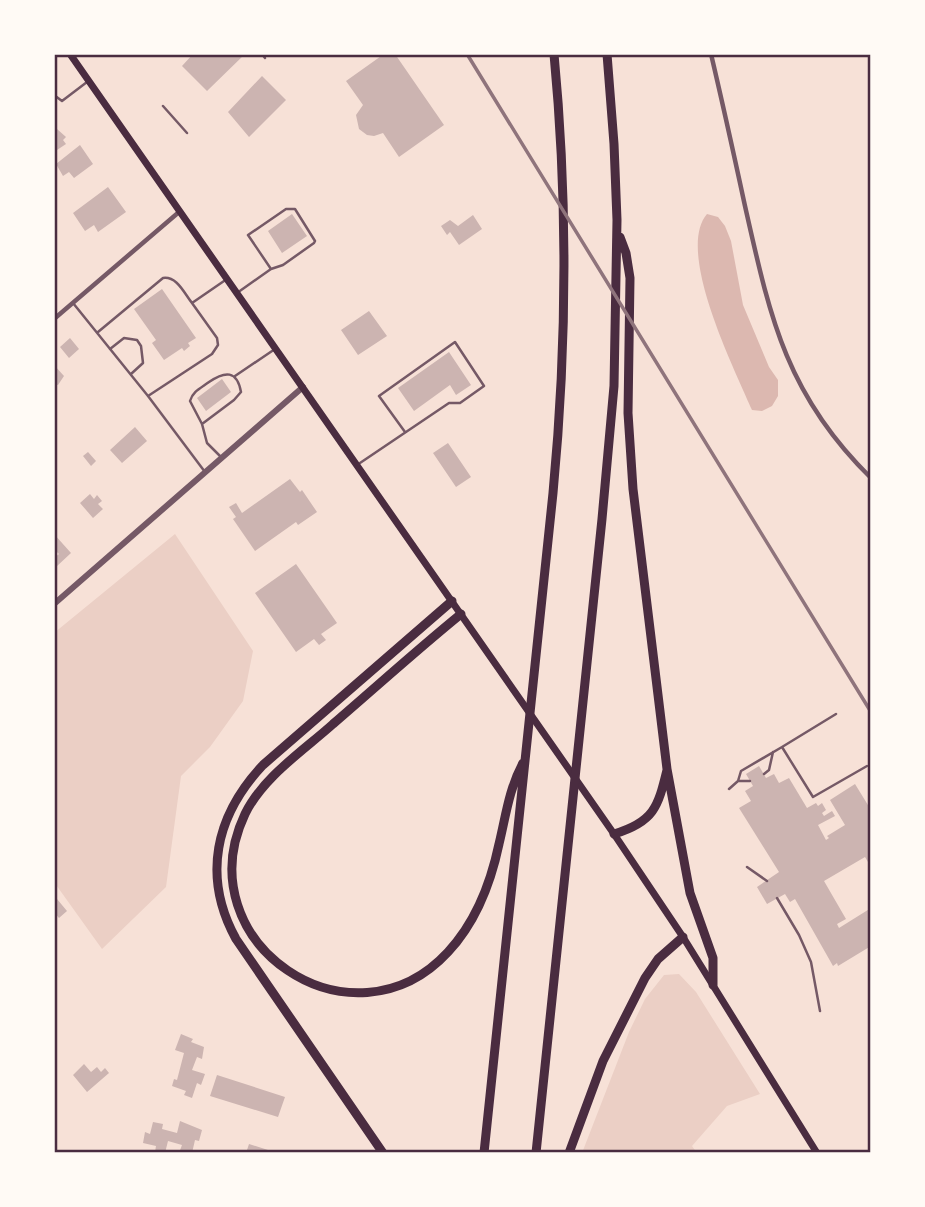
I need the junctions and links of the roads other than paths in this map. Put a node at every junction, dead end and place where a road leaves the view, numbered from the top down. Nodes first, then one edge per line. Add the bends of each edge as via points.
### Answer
1 (70, 54) edge
2 (262, 54) edge
3 (554, 54) edge
4 (607, 54) edge
5 (711, 54) edge
6 (265, 58) dead end
7 (89, 81) junction
8 (54, 95) edge
9 (163, 106) dead end
10 (187, 133) dead end
11 (180, 211) junction
12 (617, 232) junction
13 (271, 269) junction
14 (227, 279) junction
15 (237, 293) junction
16 (73, 303) junction
17 (192, 303) junction
18 (54, 319) edge
19 (97, 333) junction
20 (276, 348) junction
21 (110, 349) junction
22 (131, 374) junction
23 (234, 376) junction
24 (303, 387) junction
25 (148, 396) junction
26 (202, 424) junction
27 (405, 432) junction
28 (222, 458) junction
29 (357, 465) junction
30 (206, 472) junction
31 (871, 478) edge
32 (452, 601) junction
33 (54, 604) edge
34 (461, 614) junction
35 (836, 714) dead end
36 (782, 747) junction
37 (773, 752) junction
38 (525, 758) junction
39 (867, 766) dead end
40 (667, 769) junction
41 (764, 774) dead end
42 (738, 781) junction
43 (750, 781) dead end
44 (729, 789) dead end
45 (614, 834) junction
46 (747, 867) dead end
47 (767, 881) dead end
48 (777, 898) dead end
49 (683, 937) junction
50 (713, 985) junction
51 (820, 1011) dead end
52 (383, 1153) edge
53 (484, 1153) edge
54 (536, 1153) edge
55 (569, 1153) edge
56 (817, 1153) edge

1 - 7 main road
2 - 6 lane
3 - 38 highway via 565,279 559,424
4 - 12 highway
5 - 31 street via 781,346 822,423
7 - 8 lane via 62,101
7 - 11 main road
9 - 10 lane
11 - 14 main road
11 - 16 street
12 - 40 highway via 630,271 633,489
12 - 54 highway via 615,360 605,492
13 - 13 lane via 315,241 295,209 286,209 248,235
13 - 15 lane
14 - 15 main road
14 - 17 lane
15 - 20 main road
16 - 18 street
16 - 19 lane
17 - 19 lane via 174,280 163,278
17 - 25 lane via 218,345 212,354
19 - 21 lane
20 - 23 lane
20 - 24 main road
21 - 22 lane
21 - 22 lane via 124,338 137,340 143,363
22 - 25 lane
23 - 26 lane via 241,392
23 - 26 lane via 221,374 192,394 190,401
24 - 28 street
24 - 29 main road
25 - 30 lane
26 - 28 lane via 207,443
27 - 27 lane via 484,386 455,342 379,396
27 - 29 lane
28 - 30 street
29 - 32 main road
30 - 33 street
32 - 34 main road
32 - 52 highway via 254,775 228,815 218,847 220,903 236,939
34 - 38 highway via 281,770 253,800 237,838 233,872 240,911 254,938 285,970 333,990 379,990 423,974 457,942 482,897 510,789
34 - 45 main road
35 - 36 lane
36 - 37 lane
36 - 39 lane via 813,797
37 - 41 lane
37 - 42 lane via 741,771
38 - 53 highway
40 - 45 highway via 651,814 637,826
40 - 50 highway via 688,885 713,958
42 - 43 lane
42 - 44 lane
45 - 49 main road
46 - 47 lane
48 - 51 lane via 811,962
49 - 50 main road
49 - 55 highway via 645,978 596,1077
50 - 56 main road

